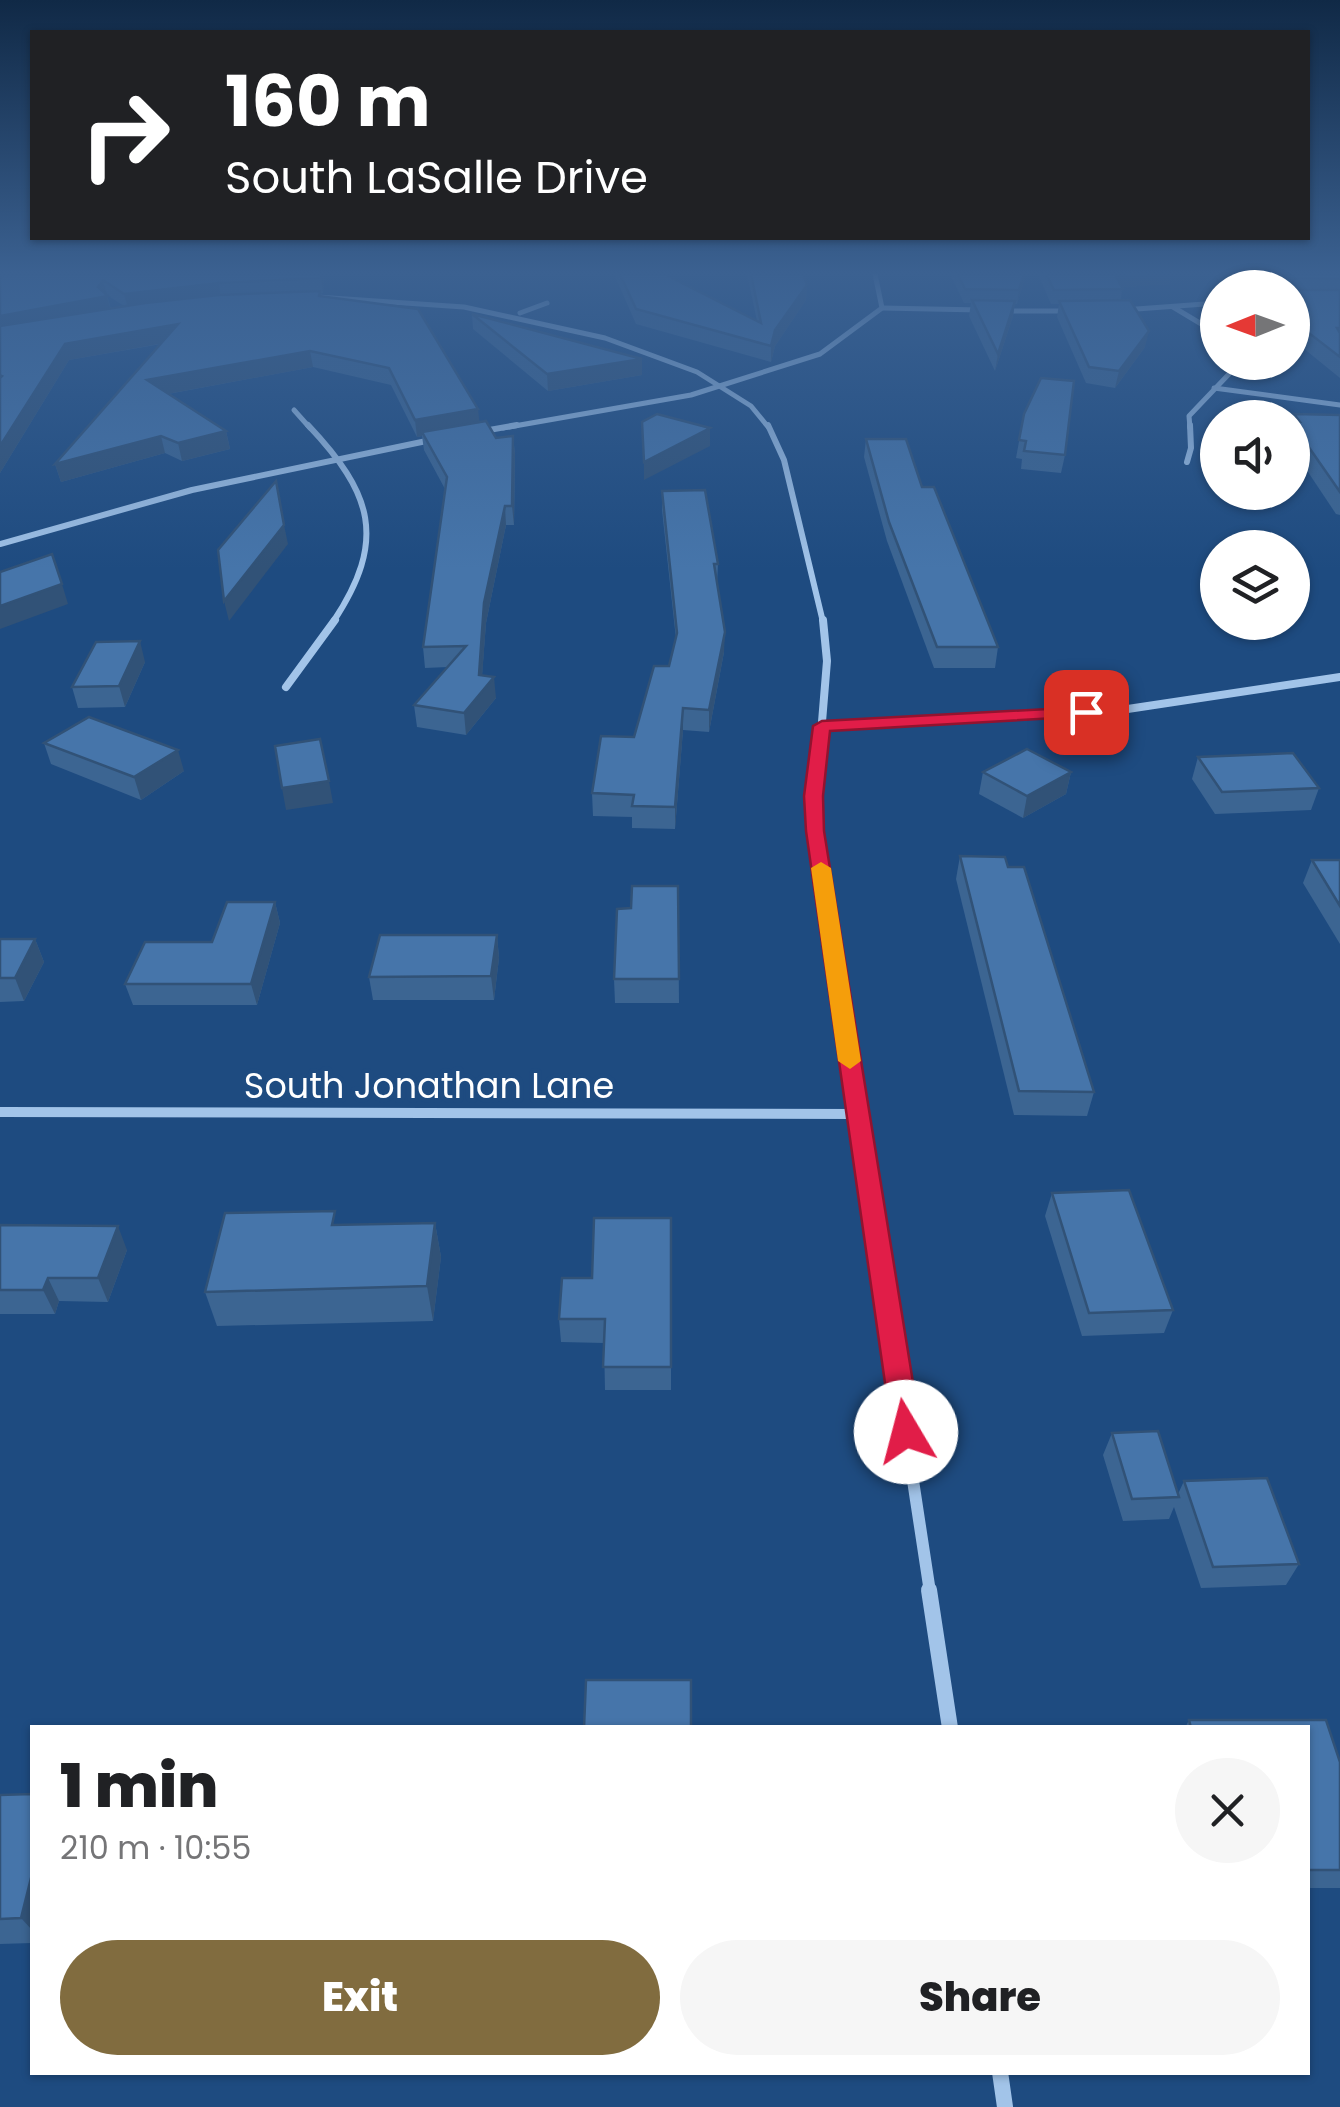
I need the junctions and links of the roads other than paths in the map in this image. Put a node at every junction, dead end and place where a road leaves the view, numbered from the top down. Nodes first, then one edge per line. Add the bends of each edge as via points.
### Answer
1 (697, 372) edge
2 (762, 372) edge
3 (1223, 380) edge
4 (712, 388) junction
5 (1214, 388) junction
6 (1340, 405) edge
7 (294, 410) dead end
8 (467, 434) edge
9 (448, 437) edge
10 (335, 458) junction
11 (1187, 462) dead end
12 (0, 544) edge
13 (1340, 677) edge
14 (286, 687) dead end
15 (822, 726) junction
16 (0, 1112) edge
17 (858, 1114) junction
18 (950, 1725) edge
19 (1000, 2075) edge
20 (1005, 2107) edge

1 - 4 street
2 - 4 street
3 - 5 street
4 - 8 street
4 - 15 street via 750,406 774,434 784,460 827,638
5 - 6 street
5 - 11 street via 1189,416
7 - 10 street
9 - 10 street
10 - 12 street
10 - 14 street via 354,481 364,509 362,559 346,606
13 - 15 street via 1121,710
15 - 17 street via 815,831
16 - 17 street, South Jonathan Lane
17 - 18 street
19 - 20 street

